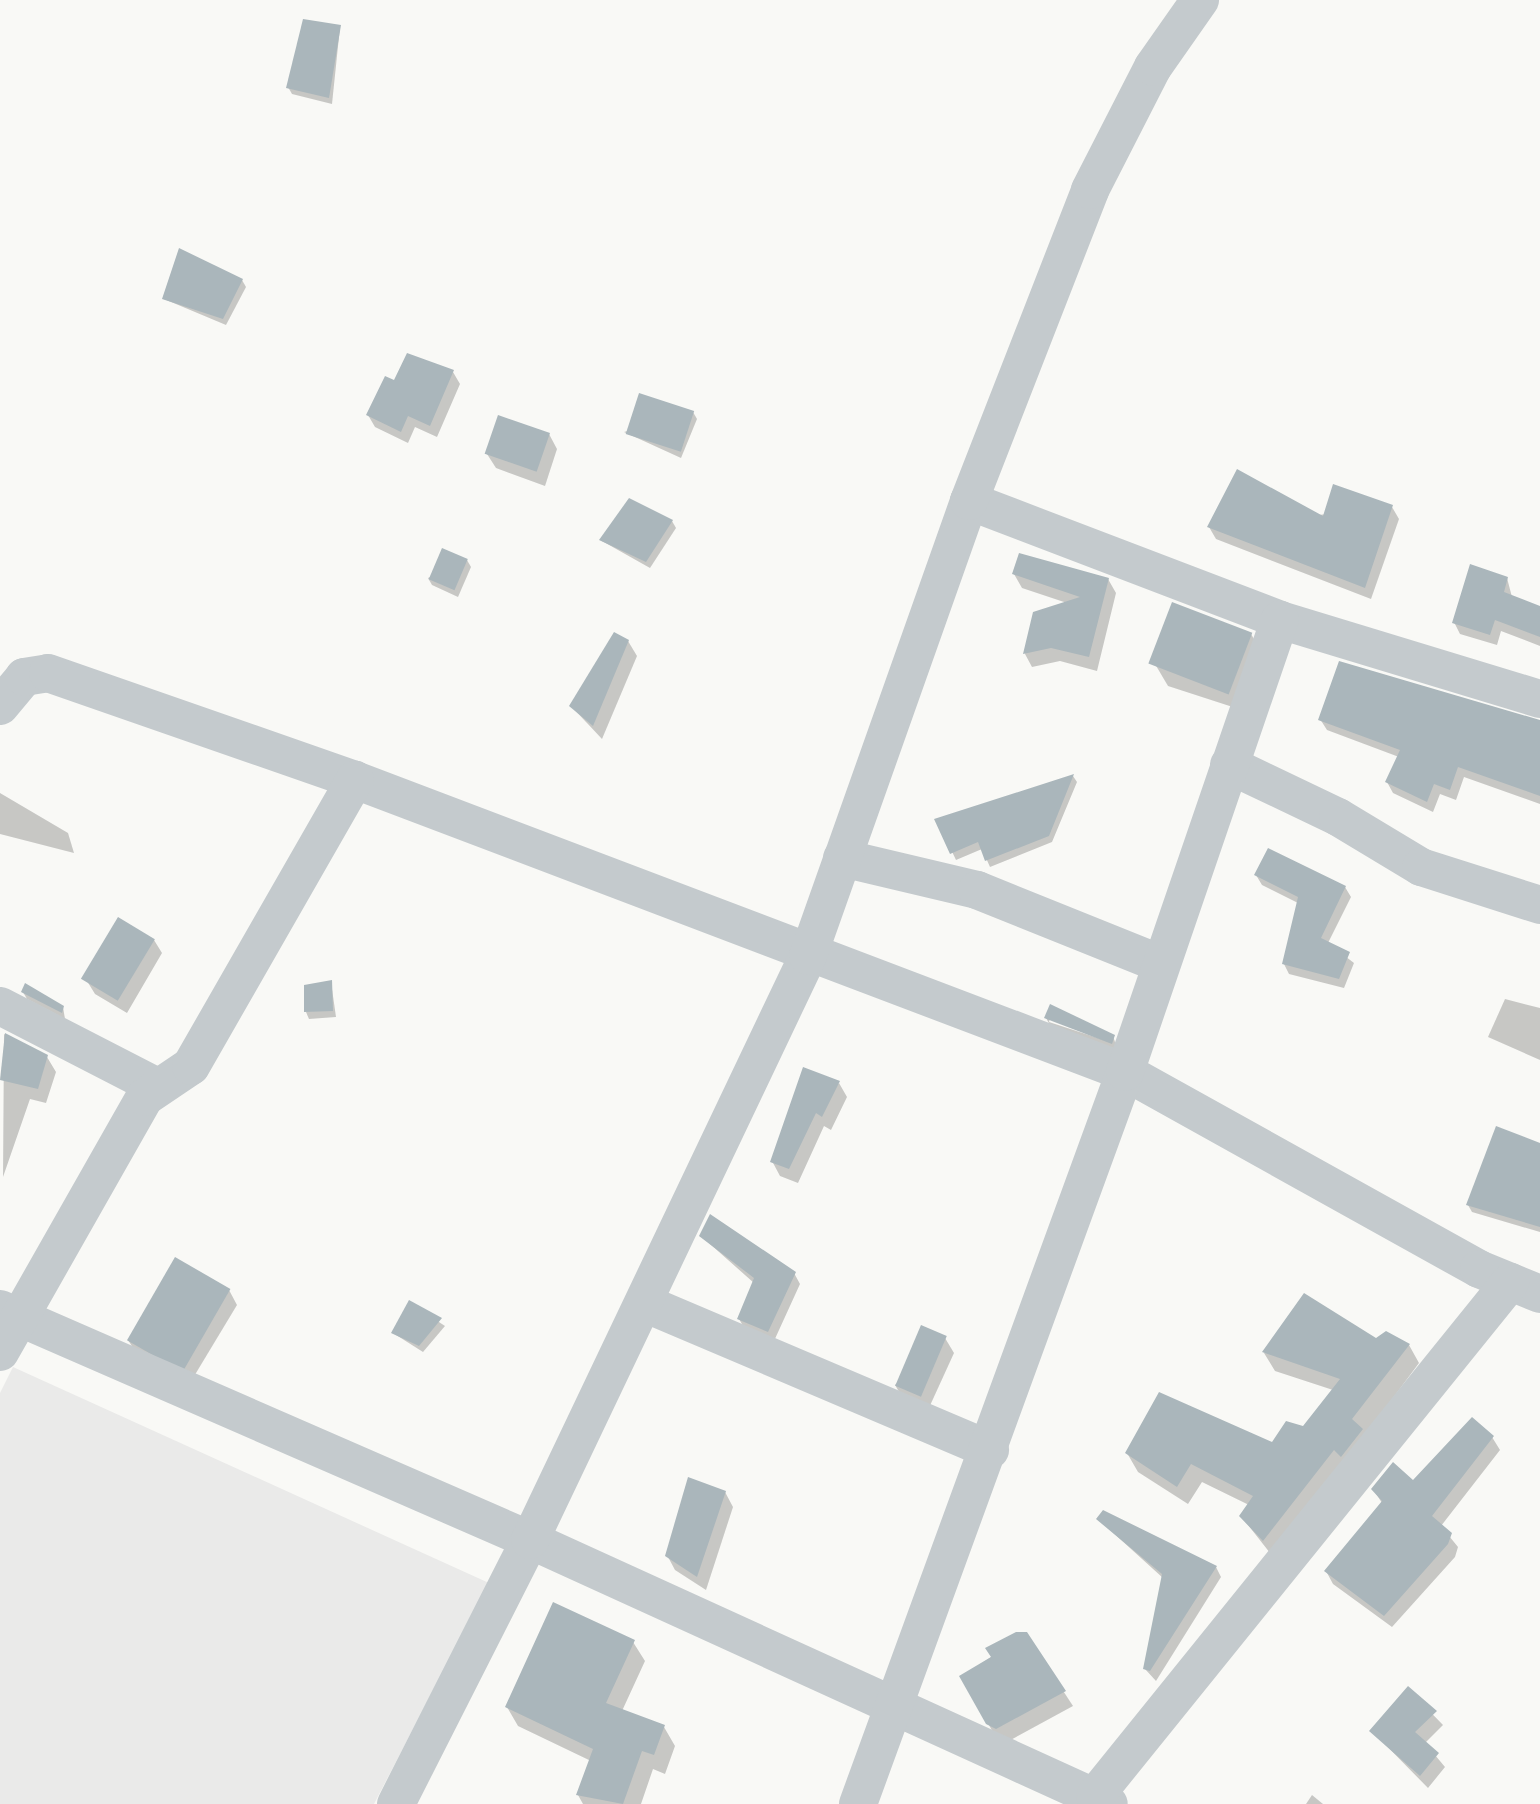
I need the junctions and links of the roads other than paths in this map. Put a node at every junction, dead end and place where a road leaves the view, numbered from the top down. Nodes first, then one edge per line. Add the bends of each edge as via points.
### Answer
1 (1200, 0) edge
2 (970, 500) junction
3 (1280, 620) junction
4 (1540, 699) edge
5 (0, 706) edge
6 (1229, 765) junction
7 (355, 780) junction
8 (842, 858) junction
9 (1540, 905) edge
10 (808, 956) junction
11 (1161, 964) junction
12 (0, 1006) edge
13 (1125, 1072) junction
14 (154, 1084) junction
15 (1525, 1288) edge
16 (643, 1303) junction
17 (8, 1314) edge
18 (0, 1352) edge
19 (990, 1450) junction
20 (530, 1540) junction
21 (892, 1705) junction
22 (1102, 1800) edge
23 (396, 1804) edge
24 (858, 1804) edge

1 - 2 street via 1153,67 1090,190
2 - 3 street
2 - 8 street
3 - 4 street
3 - 6 street
5 - 7 street via 24,677 48,673
6 - 9 street via 1338,817 1421,867
6 - 11 street
7 - 10 street
7 - 14 street via 191,1066
8 - 10 street
8 - 11 street via 976,890
10 - 13 street
10 - 16 street
11 - 13 street
12 - 14 street
13 - 15 street
13 - 19 street
14 - 17 street
15 - 22 street
16 - 19 street
16 - 20 street
17 - 18 street
17 - 20 street
19 - 21 street
20 - 21 street
20 - 23 street
21 - 22 street
21 - 24 street

